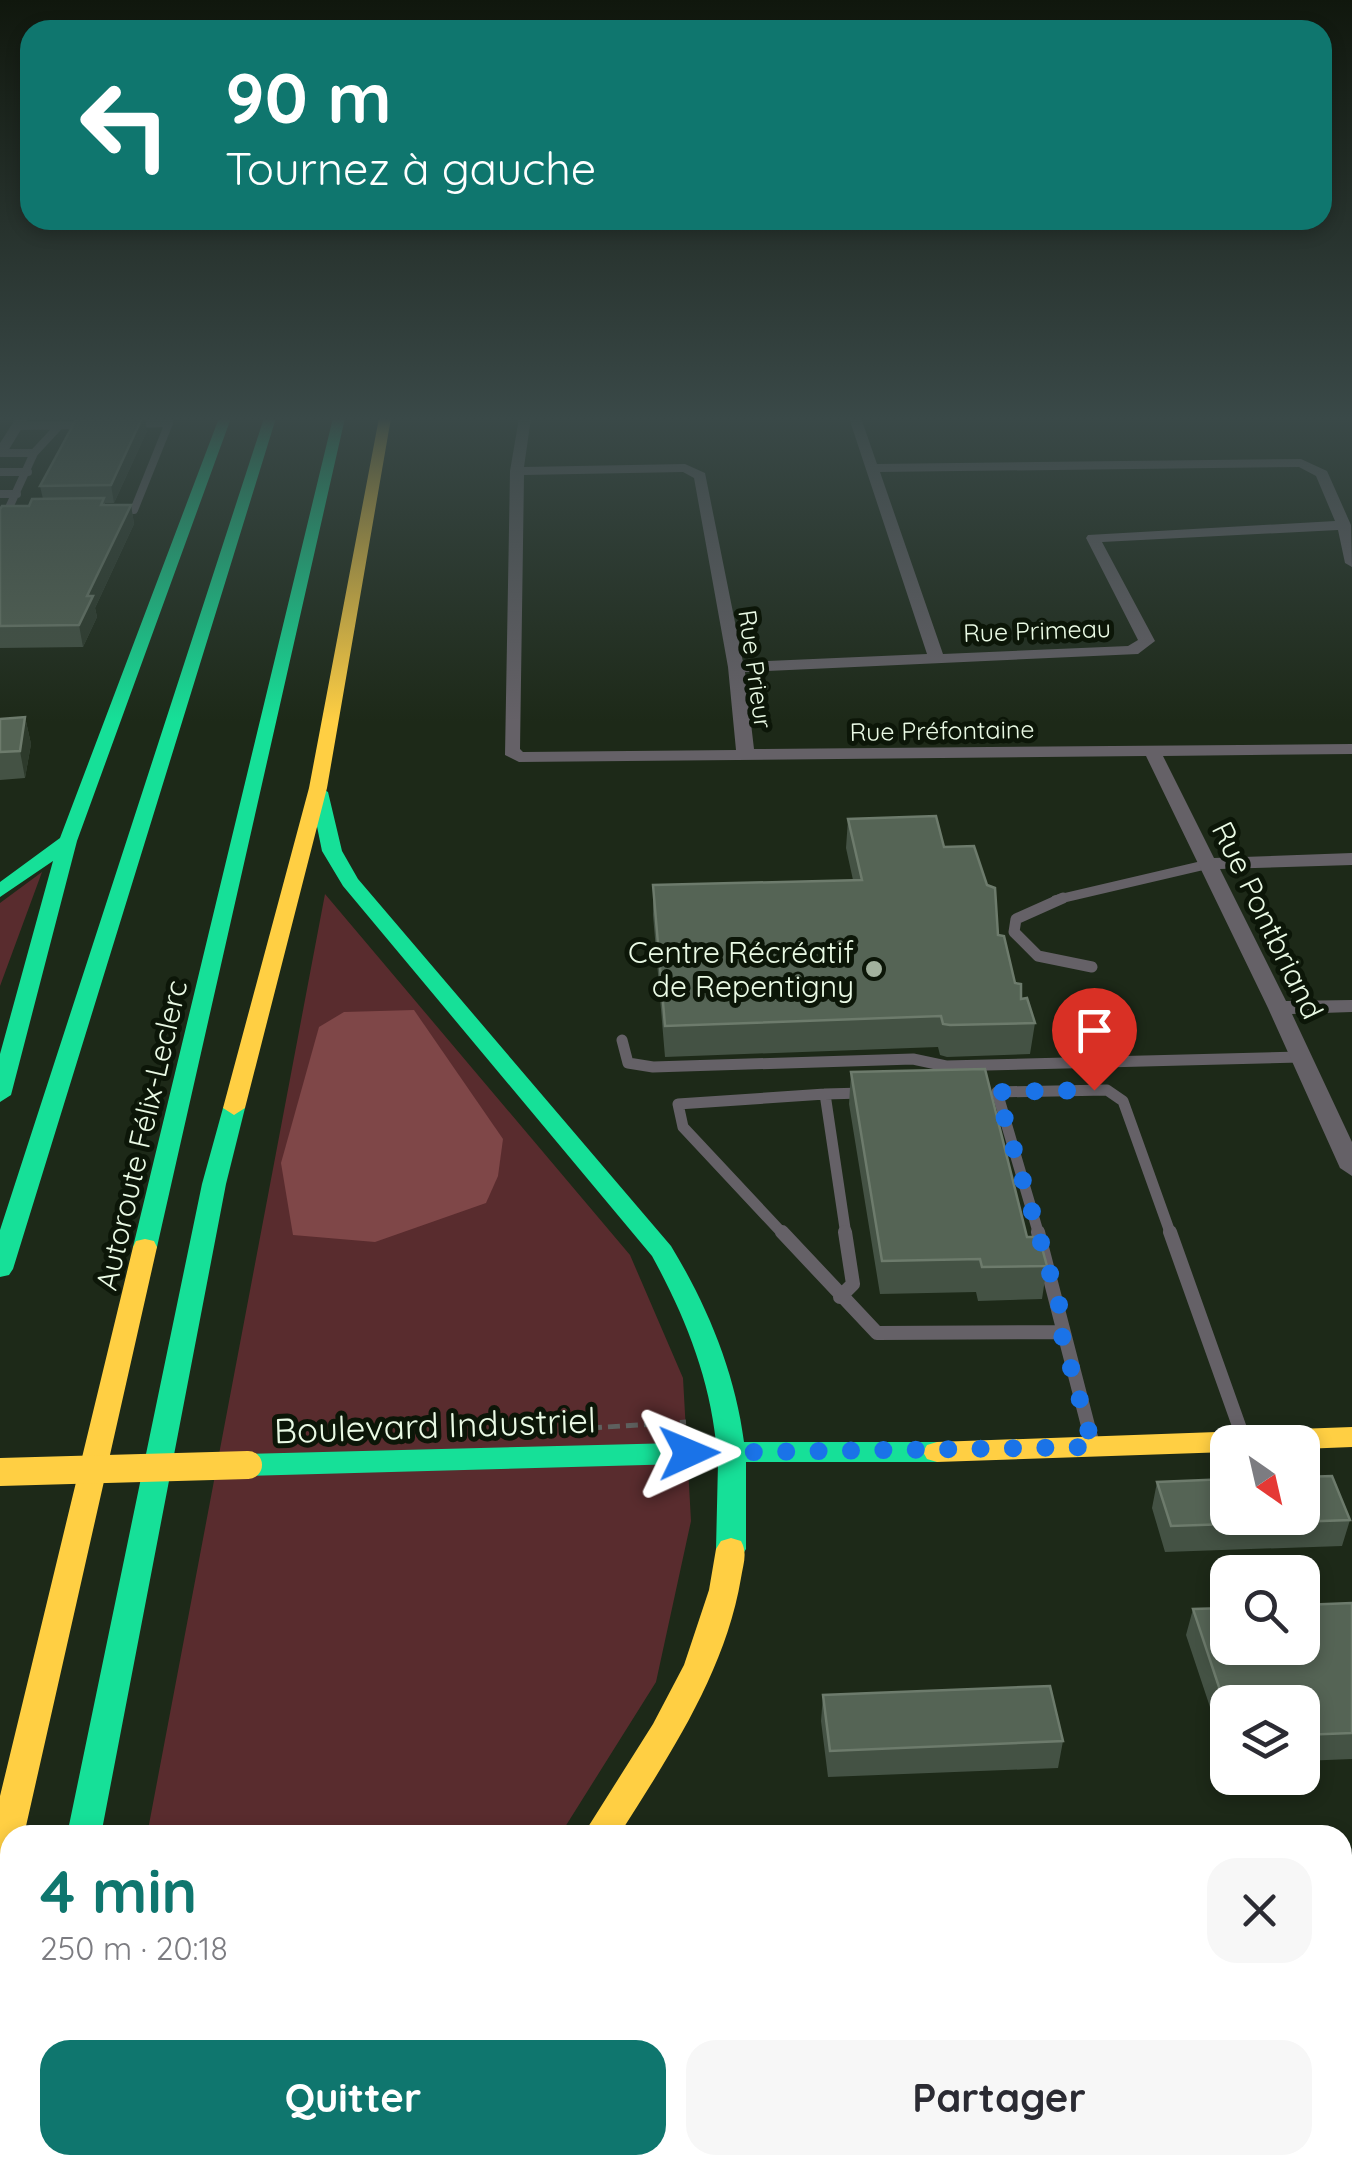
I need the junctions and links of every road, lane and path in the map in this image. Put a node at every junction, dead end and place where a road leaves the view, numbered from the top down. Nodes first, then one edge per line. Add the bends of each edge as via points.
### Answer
1 (187, 520) edge
2 (238, 520) edge
3 (315, 520) edge
4 (367, 520) edge
5 (515, 520) edge
6 (706, 520) edge
7 (889, 520) edge
8 (1342, 520) edge
9 (1344, 525) junction
10 (1352, 562) edge
11 (938, 660) junction
12 (736, 667) junction
13 (1352, 749) edge
14 (1153, 753) junction
15 (746, 757) junction
16 (318, 788) junction
17 (68, 841) junction
18 (1352, 858) edge
19 (1209, 864) junction
20 (0, 891) edge
21 (1092, 967) dead end
22 (1352, 1006) edge
23 (1279, 1008) junction
24 (622, 1040) dead end
25 (1300, 1057) junction
26 (880, 1092) edge
27 (825, 1094) junction
28 (0, 1096) edge
29 (1352, 1168) edge
30 (0, 1269) edge
31 (840, 1298) junction
32 (1061, 1332) junction
33 (1238, 1425) edge
34 (1352, 1437) edge
35 (1320, 1438) edge
36 (1210, 1442) edge
37 (1093, 1447) junction
38 (728, 1452) junction
39 (0, 1472) edge
40 (10, 1825) edge
41 (86, 1825) edge
42 (606, 1825) edge

1 - 17 main road
2 - 30 main road
3 - 40 main road, Autoroute Félix-Leclerc
4 - 16 main road
5 - 15 street, Rue Préfontaine via 511,752 532,759
6 - 12 street, Rue Prieur
7 - 11 street
8 - 9 street
9 - 10 street
9 - 11 street, Rue Primeau via 1102,534 1093,542 1148,641 1144,646
11 - 12 street, Rue Primeau
12 - 15 street, Rue Prieur
13 - 14 street, Rue Préfontaine
14 - 15 street, Rue Préfontaine
14 - 19 street, Rue Pontbriand
16 - 38 main road via 332,850 350,882 683,1282 712,1349
16 - 41 main road via 214,1184
17 - 20 main road
17 - 28 main road
18 - 19 street
19 - 21 lane via 1032,909 1016,919 1018,940 1035,956
19 - 23 street, Rue Pontbriand
22 - 23 street
23 - 25 street, Rue Pontbriand
24 - 25 lane via 628,1063 654,1068
25 - 29 street, Rue Pontbriand
26 - 27 lane
27 - 31 lane via 853,1284
27 - 31 lane via 678,1104 693,1138
31 - 32 lane via 886,1336
32 - 33 lane via 1059,1304 990,1091 1107,1090 1124,1102
32 - 37 lane
34 - 35 main road, Boulevard Industriel
36 - 37 main road, Boulevard Industriel
37 - 38 main road, Boulevard Industriel
38 - 39 main road, Boulevard Industriel, bridge
38 - 42 main road via 731,1560 713,1638 680,1706

